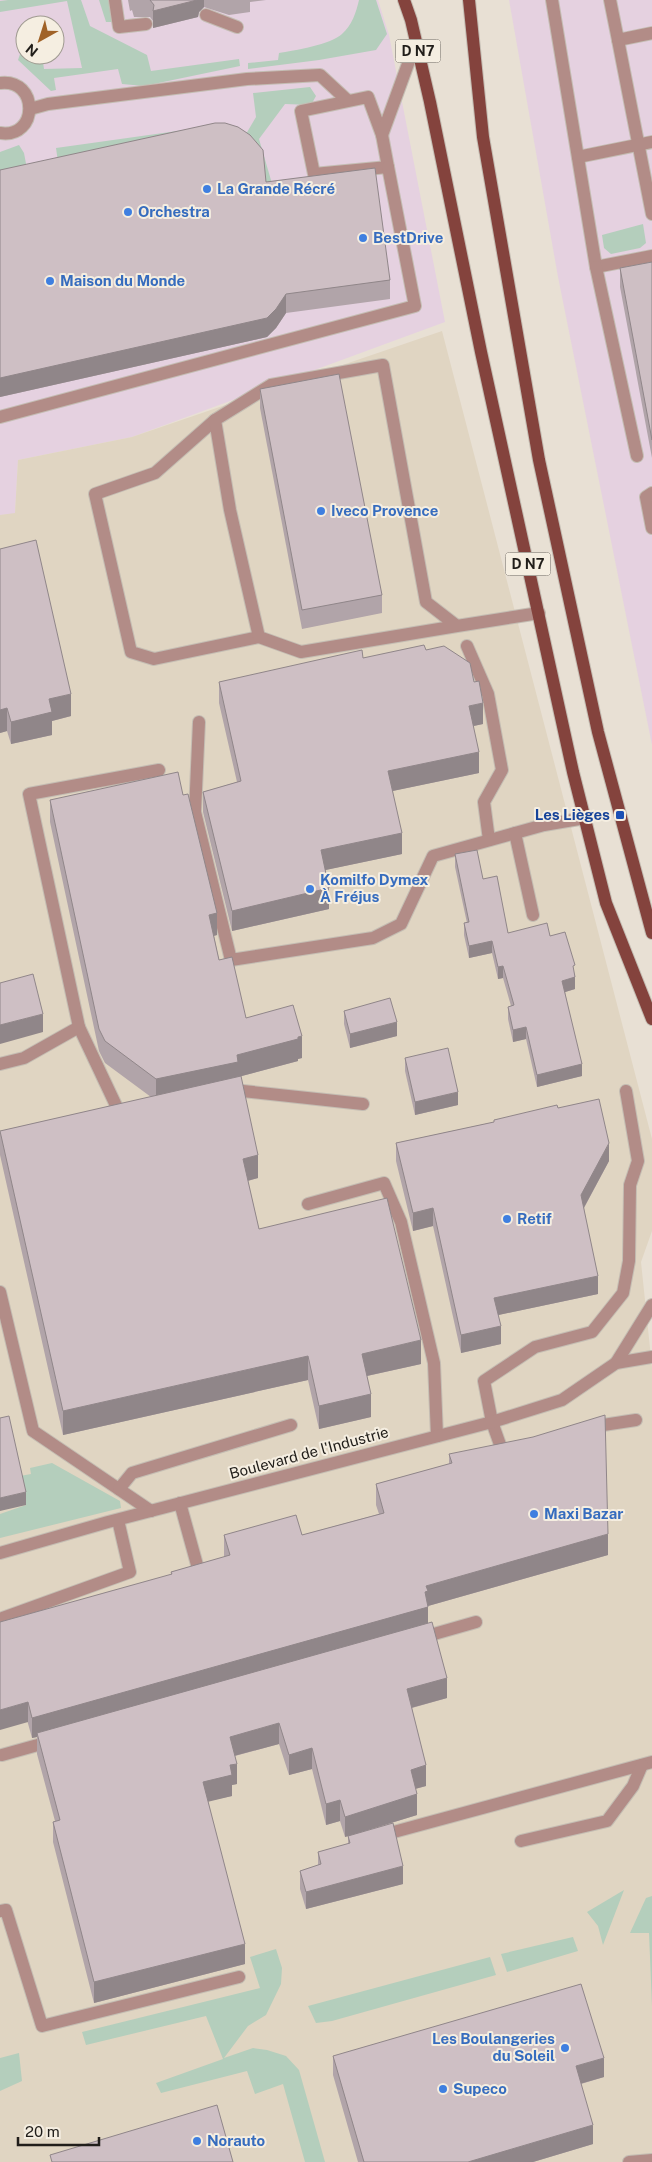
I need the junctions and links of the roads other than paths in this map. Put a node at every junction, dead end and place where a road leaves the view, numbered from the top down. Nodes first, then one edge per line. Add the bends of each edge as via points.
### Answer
1 (115, 0) edge
2 (404, 0) edge
3 (469, 0) edge
4 (552, 0) edge
5 (610, 0) edge
6 (206, 15) dead end
7 (146, 24) dead end
8 (237, 27) dead end
9 (652, 33) edge
10 (618, 40) junction
11 (416, 42) junction
12 (1, 81) edge
13 (348, 100) junction
14 (30, 109) junction
15 (0, 133) edge
16 (382, 135) junction
17 (652, 142) edge
18 (638, 145) junction
19 (578, 157) junction
20 (388, 167) junction
21 (652, 214) edge
22 (652, 256) edge
23 (596, 267) junction
24 (0, 417) edge
25 (215, 420) junction
26 (637, 456) dead end
27 (652, 493) edge
28 (652, 528) edge
29 (538, 613) junction
30 (457, 626) junction
31 (259, 637) junction
32 (467, 646) dead end
33 (199, 722) dead end
34 (159, 770) dead end
35 (585, 818) junction
36 (514, 833) junction
37 (489, 840) junction
38 (533, 915) dead end
39 (652, 933) edge
40 (652, 1019) edge
41 (80, 1027) junction
42 (0, 1064) edge
43 (626, 1091) dead end
44 (215, 1097) edge
45 (363, 1104) dead end
46 (140, 1112) edge
47 (308, 1204) dead end
48 (0, 1292) edge
49 (652, 1305) edge
50 (652, 1357) edge
51 (616, 1363) junction
52 (636, 1420) dead end
53 (492, 1422) junction
54 (291, 1425) dead end
55 (581, 1429) edge
56 (437, 1436) junction
57 (520, 1448) edge
58 (119, 1489) junction
59 (180, 1503) junction
60 (151, 1511) junction
61 (118, 1520) junction
62 (0, 1553) edge
63 (200, 1572) edge
64 (0, 1619) edge
65 (476, 1622) dead end
66 (409, 1641) edge
67 (68, 1737) edge
68 (2, 1755) dead end
69 (647, 1764) edge
70 (366, 1840) edge
71 (521, 1841) dead end
72 (0, 1911) edge
73 (239, 1977) dead end
74 (652, 2160) edge
75 (628, 2162) edge

1 - 7 street via 119,27
2 - 11 main road, D N7
3 - 39 main road, D N7 via 483,137 540,460 598,732
4 - 19 street
5 - 10 street
6 - 8 street
9 - 10 street
10 - 18 street
11 - 16 street
11 - 29 main road, D N7
12 - 14 street via 20,88
13 - 14 street via 320,75 247,79
13 - 16 street via 368,97
13 - 20 street via 301,111 314,174
14 - 15 street via 18,130
16 - 20 street
17 - 18 street
18 - 19 street
18 - 21 street
19 - 23 street
20 - 24 street via 415,306
22 - 23 street
23 - 26 street
25 - 30 street via 271,385 383,364 426,602
25 - 31 street via 230,510
25 - 31 street via 155,473 95,494 131,652 154,658
27 - 28 street via 646,497
29 - 30 street
29 - 35 main road, D N7
30 - 31 street via 301,652
32 - 37 street via 488,694 502,770 484,802
33 - 37 street via 196,812 232,960 373,938 401,924 432,856
34 - 41 street via 29,794
35 - 36 street
35 - 40 main road, D N7 via 606,903
36 - 37 street
36 - 38 street
41 - 42 street via 24,1058
41 - 46 street via 121,1116
43 - 53 street via 638,1161 630,1185 629,1261 623,1293 592,1332 535,1347 484,1381
44 - 45 street via 243,1091
47 - 56 street via 384,1183 401,1222 434,1363
48 - 58 street via 33,1431
49 - 51 street, Boulevard de l'Industrie
50 - 51 street, Boulevard de l'Industrie
51 - 53 street, Boulevard de l'Industrie via 562,1400
52 - 55 street
53 - 56 street, Boulevard de l'Industrie
53 - 57 street via 503,1453
54 - 58 street via 132,1473
56 - 59 street, Boulevard de l'Industrie
58 - 60 street
59 - 60 street, Boulevard de l'Industrie
59 - 63 street
60 - 61 street, Boulevard de l'Industrie
61 - 62 street, Boulevard de l'Industrie
61 - 64 street via 130,1572
65 - 66 street
67 - 68 street
69 - 70 street
69 - 71 street via 607,1821
72 - 73 street via 6,1910 42,2026
74 - 75 street

